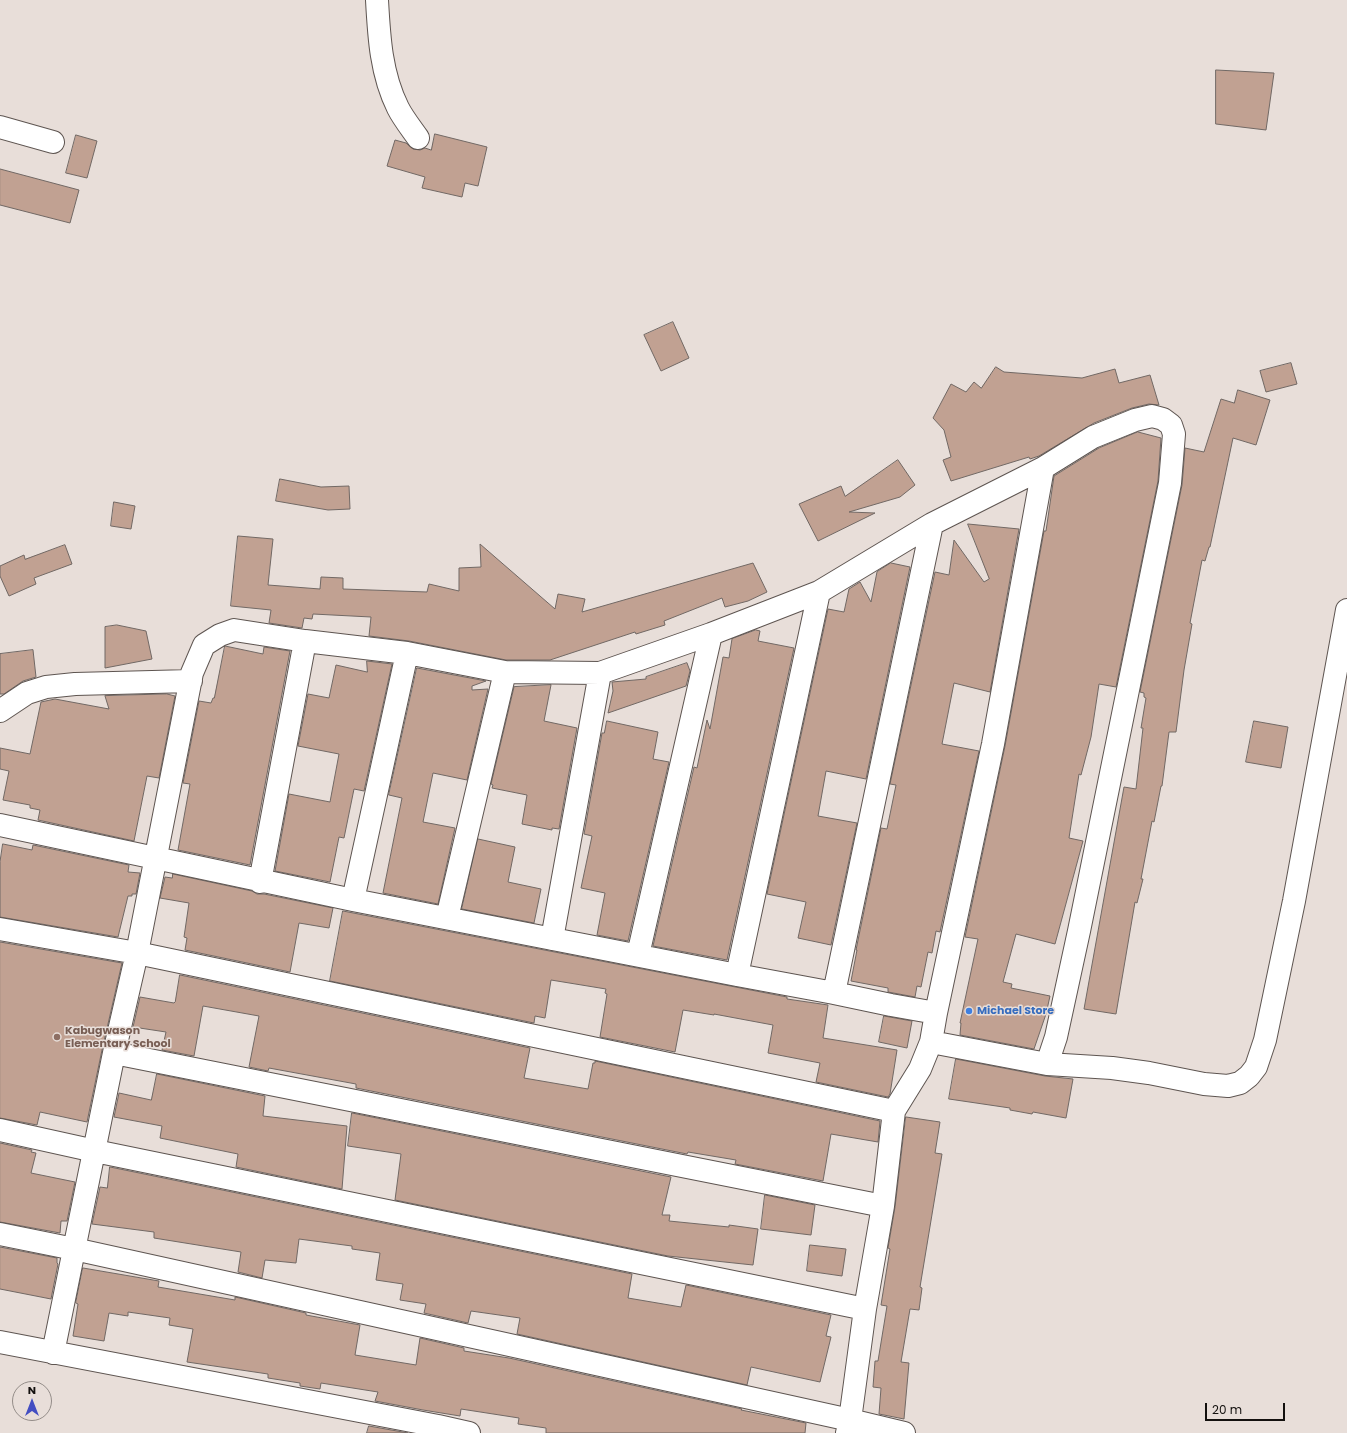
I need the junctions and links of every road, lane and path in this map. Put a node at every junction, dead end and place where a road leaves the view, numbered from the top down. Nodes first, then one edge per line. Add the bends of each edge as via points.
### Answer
1 (377, 0) edge
2 (0, 127) edge
3 (418, 138) dead end
4 (53, 142) dead end
5 (1043, 468) junction
6 (932, 524) junction
7 (820, 592) junction
8 (1347, 610) edge
9 (711, 634) junction
10 (305, 640) junction
11 (407, 652) junction
12 (505, 672) junction
13 (600, 673) junction
14 (191, 681) junction
15 (0, 711) edge
16 (0, 825) edge
17 (155, 858) junction
18 (260, 882) junction
19 (353, 900) junction
20 (447, 918) junction
21 (0, 929) edge
22 (552, 939) junction
23 (136, 953) junction
24 (638, 955) junction
25 (737, 975) junction
26 (834, 993) junction
27 (936, 1013) junction
28 (932, 1042) junction
29 (114, 1053) junction
30 (1047, 1064) junction
31 (894, 1111) junction
32 (0, 1130) edge
33 (95, 1151) junction
34 (883, 1206) junction
35 (0, 1234) edge
36 (74, 1249) junction
37 (865, 1309) junction
38 (0, 1342) edge
39 (53, 1353) junction
40 (849, 1427) edge
41 (469, 1433) edge
42 (904, 1433) edge

1 - 3 street via 381,55 388,86 398,109
2 - 4 street
5 - 6 street
5 - 27 street via 993,744
5 - 30 street via 1093,437 1135,420 1152,416 1163,418 1171,425 1174,434 1167,498 1079,931 1056,1036
6 - 7 street
6 - 26 street
7 - 9 street
7 - 25 street
8 - 30 street via 1291,916 1265,1040 1256,1067 1240,1083 1228,1086 1112,1068
9 - 13 street
9 - 24 street
10 - 11 street
10 - 14 street via 234,630 220,635 204,644
10 - 18 street
11 - 12 street
11 - 19 street
12 - 13 street
12 - 20 street
13 - 22 street
14 - 15 street via 112,682 46,687 27,693
14 - 17 street
16 - 17 street
17 - 18 street
17 - 23 street
18 - 19 street
19 - 20 street
20 - 22 street
21 - 23 street
22 - 24 street
23 - 29 street
23 - 31 street
24 - 25 street
25 - 26 street
26 - 27 street
27 - 28 street
28 - 30 street
28 - 31 street via 920,1069
29 - 33 street
29 - 34 street
31 - 34 street
32 - 33 street
33 - 36 street
33 - 37 street
34 - 37 street
35 - 36 street
36 - 39 street
36 - 40 street
37 - 40 street
38 - 39 street
39 - 41 street
40 - 42 street

